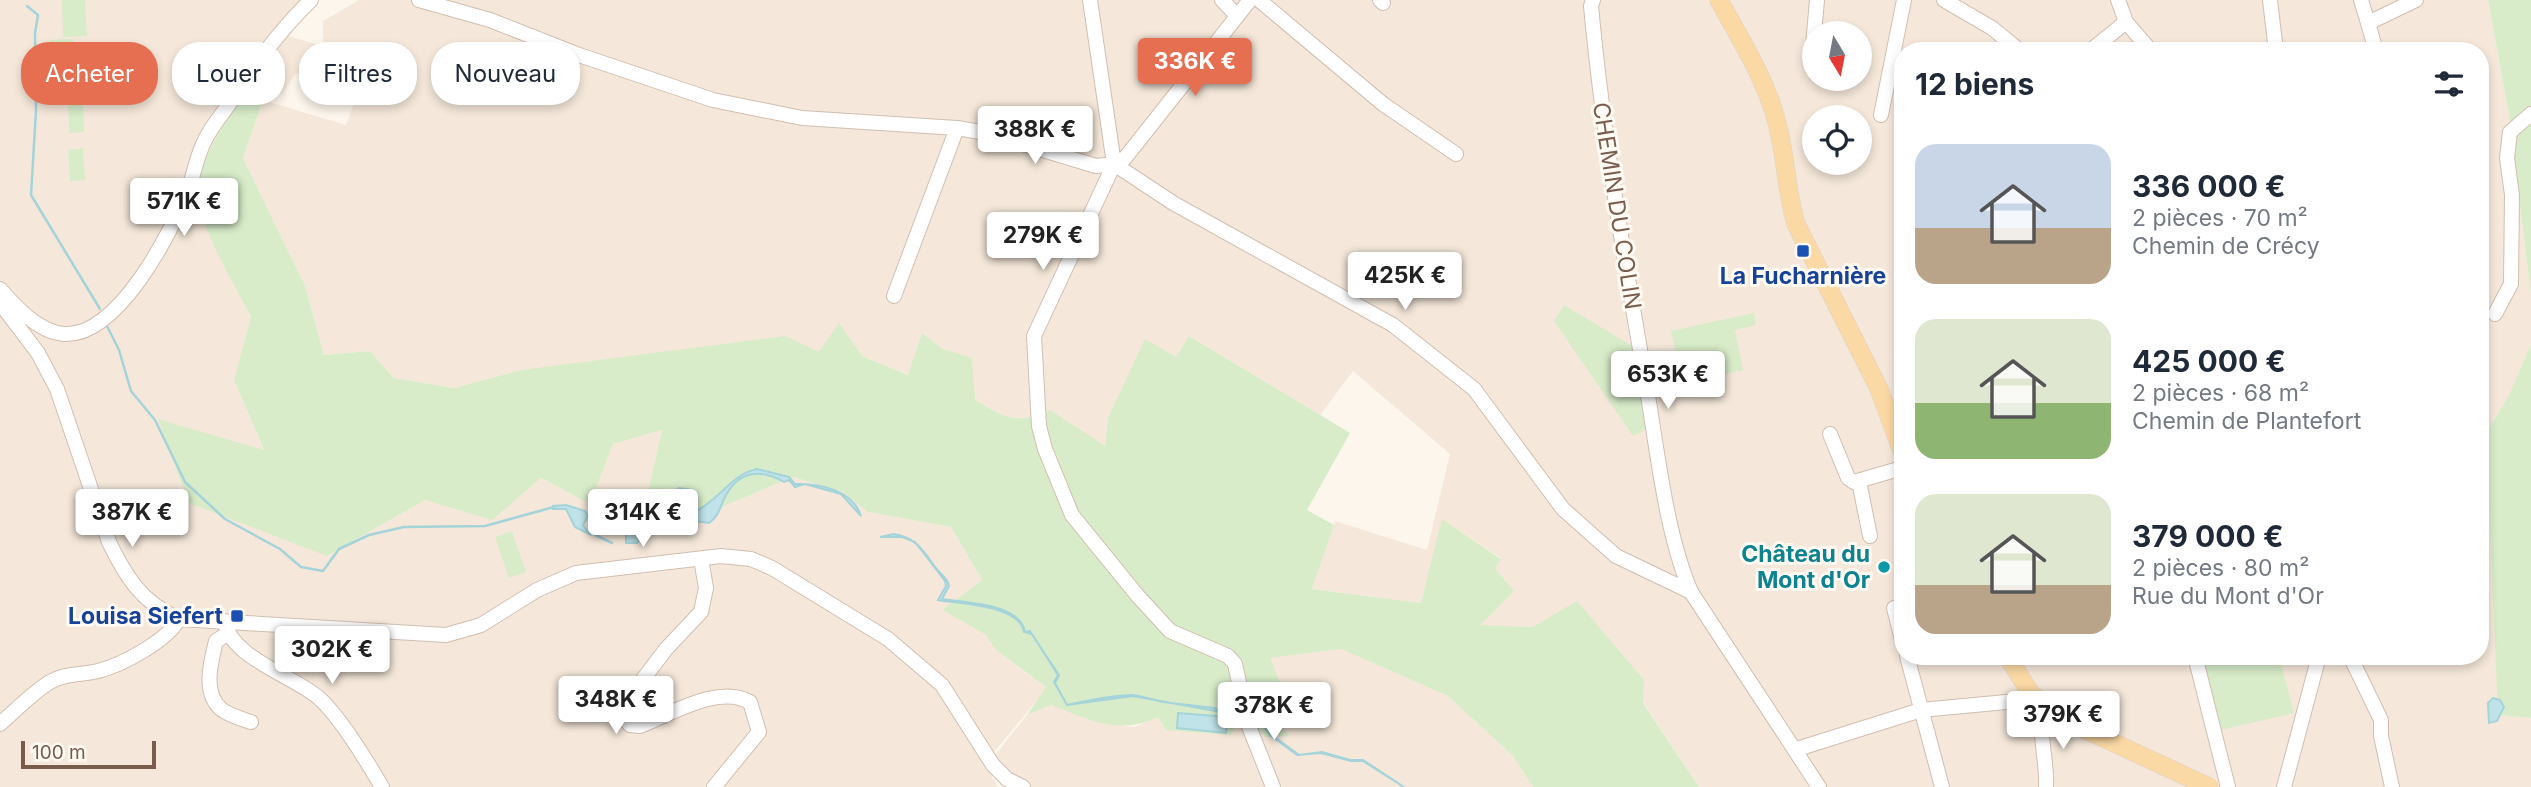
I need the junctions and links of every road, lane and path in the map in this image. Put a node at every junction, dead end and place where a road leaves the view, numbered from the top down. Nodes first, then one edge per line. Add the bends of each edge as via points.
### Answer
1 (312, 0) edge
2 (419, 0) edge
3 (1090, 0) edge
4 (1222, 0) edge
5 (1250, 0) edge
6 (1259, 0) edge
7 (1594, 0) edge
8 (1719, 0) edge
9 (1817, 0) edge
10 (1904, 0) edge
11 (1944, 0) edge
12 (2118, 0) edge
13 (2270, 0) edge
14 (2361, 0) edge
15 (2416, 0) edge
16 (1237, 16) junction
17 (1815, 21) edge
18 (2126, 22) junction
19 (2368, 23) junction
20 (1896, 42) edge
21 (2009, 42) edge
22 (2101, 42) edge
23 (2143, 42) edge
24 (2275, 42) edge
25 (2373, 42) edge
26 (1894, 50) edge
27 (2531, 114) edge
28 (1881, 115) dead end
29 (957, 128) junction
30 (1457, 154) dead end
31 (1114, 164) junction
32 (0, 289) edge
33 (894, 296) dead end
34 (0, 303) edge
35 (2495, 314) dead end
36 (1894, 429) edge
37 (1830, 434) dead end
38 (1894, 470) edge
39 (1859, 481) junction
40 (1870, 536) dead end
41 (701, 559) junction
42 (1691, 592) junction
43 (179, 619) junction
44 (226, 628) junction
45 (1909, 665) edge
46 (2014, 665) edge
47 (2197, 665) edge
48 (2317, 665) edge
49 (2354, 665) edge
50 (2040, 700) junction
51 (1921, 710) junction
52 (251, 722) dead end
53 (0, 724) edge
54 (1797, 749) junction
55 (382, 787) edge
56 (714, 787) edge
57 (1021, 787) edge
58 (1273, 787) edge
59 (1819, 787) edge
60 (1942, 787) edge
61 (2046, 787) edge
62 (2209, 787) edge
63 (2228, 787) edge
64 (2284, 787) edge
65 (2392, 787) edge

1 - 32 street via 279,32 205,140 180,210 121,306 85,329 67,334 40,324
2 - 29 street via 490,20 713,100 802,118
3 - 31 street
4 - 16 street
5 - 16 street
6 - 30 street via 1384,104
7 - 42 street, CHEMIN DU COLIN via 1600,94 1626,278 1676,537 1676,557
8 - 36 main road via 1749,54 1777,121 1796,224 1880,389
9 - 17 street
10 - 20 street
11 - 21 street
12 - 18 street
13 - 24 street
14 - 19 street
15 - 19 street
16 - 31 street via 1125,158
18 - 22 street
18 - 23 street
19 - 25 street
26 - 28 street
27 - 35 street via 2510,132 2511,284
29 - 31 street via 1096,166
29 - 33 street
31 - 42 street via 1173,203 1393,325 1474,389 1563,509 1616,556
31 - 58 street via 1038,323 1034,348 1039,426 1072,514 1170,631 1228,656 1235,664 1248,724
34 - 43 street via 38,353 57,389 120,564 146,600
37 - 39 street via 1848,478
38 - 39 street
39 - 40 street
41 - 44 street via 576,573 537,590 481,625 446,635
41 - 56 street via 706,588 701,612 625,704 624,716 630,725 640,726 713,698 737,695 750,702 759,732
41 - 57 street via 751,559 888,639 942,685 993,765
42 - 54 street, CHEMIN DU COLIN
43 - 44 street
43 - 53 street via 174,628 144,649 99,671 50,682
44 - 52 street via 216,641 208,675 214,701 222,710
44 - 55 street via 241,648 320,699
45 - 51 street
46 - 50 main road
47 - 63 street
48 - 64 street
49 - 65 street via 2381,720
50 - 51 street
50 - 61 street via 2048,765
50 - 62 main road via 2067,721
51 - 54 street
51 - 60 street
54 - 59 street, CHEMIN DU COLIN

